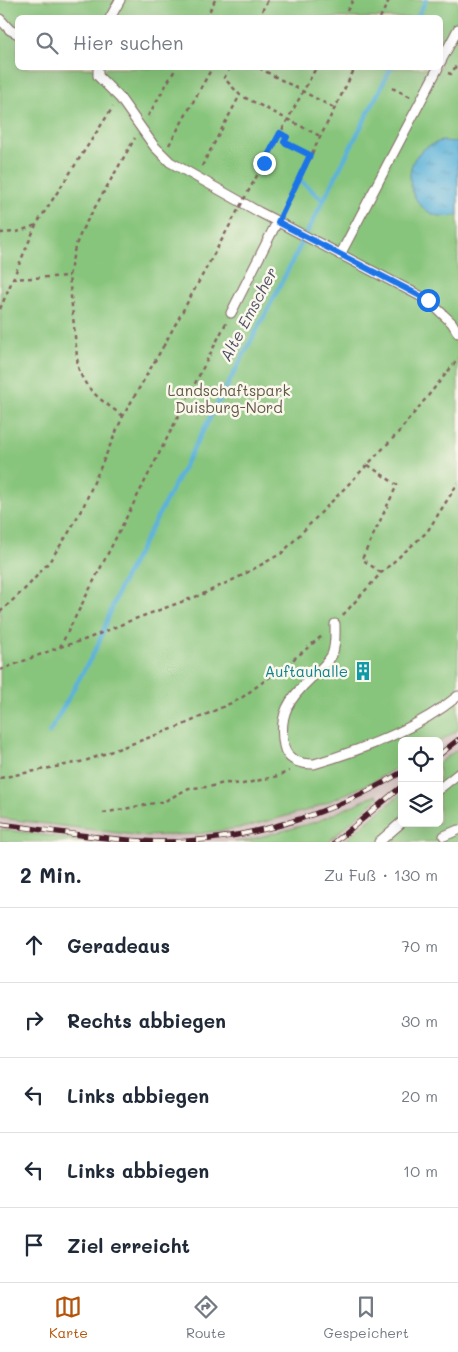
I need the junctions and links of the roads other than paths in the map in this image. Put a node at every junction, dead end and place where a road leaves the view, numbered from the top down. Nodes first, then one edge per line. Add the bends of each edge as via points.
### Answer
1 (120, 0) edge
2 (112, 15) edge
3 (0, 19) edge
4 (458, 29) edge
5 (15, 32) edge
6 (443, 58) edge
7 (437, 70) edge
8 (98, 72) edge
9 (278, 222) junction
10 (340, 255) junction
11 (231, 313) road end
12 (458, 333) edge
13 (335, 624) road end
14 (458, 696) edge
15 (458, 774) edge
16 (443, 786) edge
17 (398, 825) edge
18 (458, 830) edge
19 (444, 836) dead end
20 (379, 842) edge

1 - 2 lane
3 - 5 lane
4 - 6 lane
7 - 10 lane
8 - 9 lane via 170,162
9 - 10 lane
9 - 11 lane
10 - 12 lane via 428,300
13 - 14 lane via 332,653 288,704 284,716 285,749 296,762 314,764 392,736 422,722
15 - 16 lane
17 - 20 lane
18 - 19 lane

